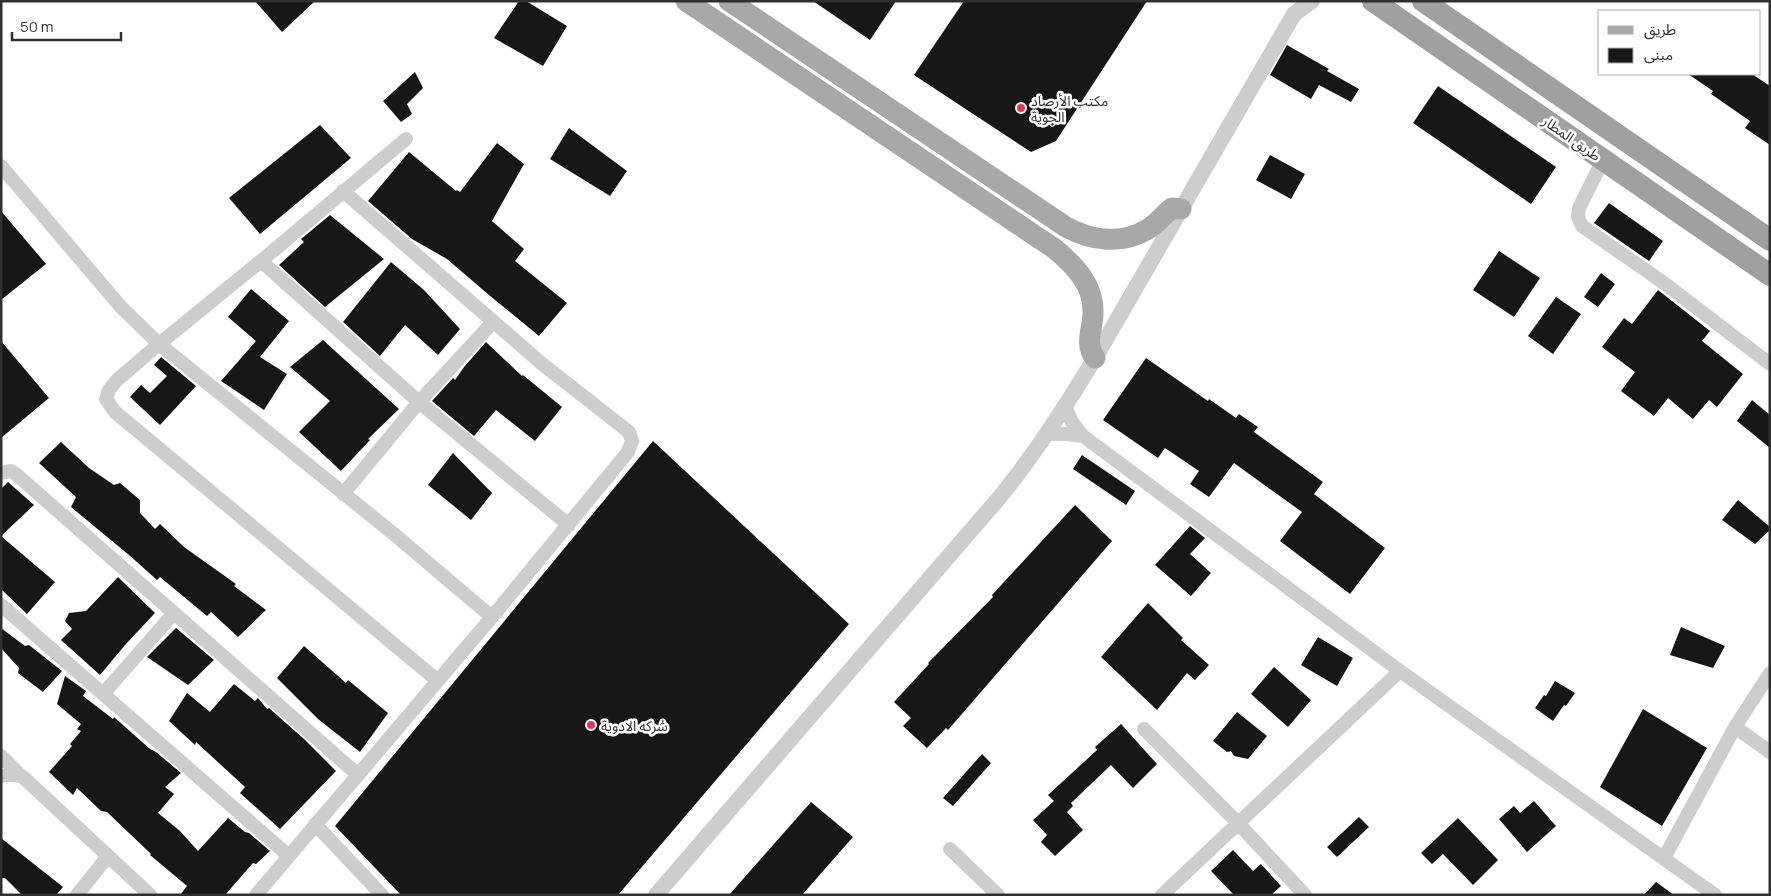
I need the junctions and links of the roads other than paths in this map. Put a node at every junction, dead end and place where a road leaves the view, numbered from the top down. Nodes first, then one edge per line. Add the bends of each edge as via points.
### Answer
1 (686, 1) edge
2 (730, 1) edge
3 (1312, 1) edge
4 (1373, 1) edge
5 (1423, 1) edge
6 (1294, 7) edge
7 (406, 139) dead end
8 (1603, 160) junction
9 (1, 166) edge
10 (344, 191) junction
11 (1181, 209) junction
12 (1770, 240) edge
13 (261, 261) junction
14 (1770, 275) edge
15 (493, 322) junction
16 (159, 344) junction
17 (1095, 358) junction
18 (1770, 364) edge
19 (419, 402) junction
20 (1065, 407) junction
21 (1048, 434) junction
22 (1083, 436) junction
23 (1, 473) edge
24 (343, 494) junction
25 (569, 524) junction
26 (1, 605) edge
27 (174, 613) junction
28 (492, 617) junction
29 (1400, 671) junction
30 (1770, 673) edge
31 (438, 681) junction
32 (103, 694) junction
33 (1735, 728) junction
34 (1144, 730) dead end
35 (1770, 752) edge
36 (1, 756) edge
37 (357, 774) junction
38 (1, 776) edge
39 (23, 777) junction
40 (1238, 822) junction
41 (315, 824) junction
42 (950, 849) dead end
43 (108, 856) junction
44 (289, 856) junction
45 (1664, 858) junction
46 (77, 895) edge
47 (150, 895) edge
48 (256, 895) edge
49 (382, 895) edge
50 (656, 895) edge
51 (998, 895) edge
52 (1162, 895) edge
53 (1305, 895) edge
54 (1715, 895) edge

1 - 17 main road via 1055,249 1086,282 1094,311 1089,347
2 - 11 main road via 1082,235 1115,240 1132,236 1148,229 1172,208
3 - 6 street
4 - 8 highway, طريق المطار
5 - 12 highway, طريق المطار
6 - 11 street
7 - 10 street
8 - 14 highway, طريق المطار
8 - 18 street via 1579,208 1582,226 1664,283
9 - 16 street via 121,307
10 - 13 street
10 - 15 street
11 - 17 street
13 - 16 street
13 - 19 street
15 - 19 street
15 - 25 street via 629,432 632,441 628,452
16 - 24 street
16 - 31 street via 109,390 106,399 115,412
17 - 20 street
19 - 24 street
19 - 25 street
20 - 21 street
20 - 22 street
21 - 22 street
21 - 50 street via 999,498
22 - 29 street
23 - 27 street via 11,471 17,475
24 - 28 street
25 - 28 street
26 - 32 street
27 - 32 street
27 - 37 street
28 - 31 street
29 - 40 street
29 - 45 street
30 - 33 street
31 - 37 street
32 - 44 street
33 - 35 street
33 - 45 street
34 - 40 street
36 - 39 street
37 - 41 street
38 - 39 street
39 - 43 street
40 - 52 street
40 - 53 street
41 - 44 street
41 - 49 street
42 - 51 street
43 - 46 street
43 - 47 street
44 - 48 street
45 - 54 street

